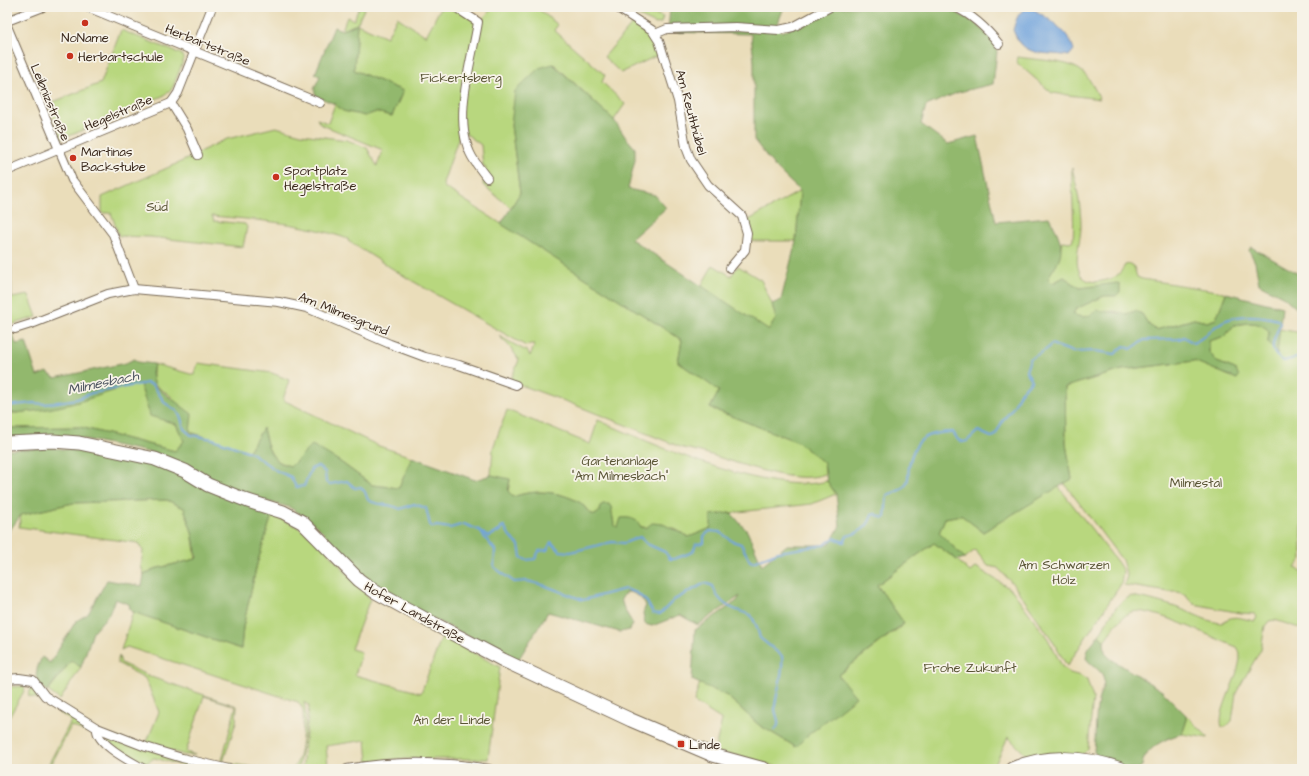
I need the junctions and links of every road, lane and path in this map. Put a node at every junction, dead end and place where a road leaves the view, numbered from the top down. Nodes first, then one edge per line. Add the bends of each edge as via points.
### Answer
1 (43, 7) edge
2 (87, 7) edge
3 (212, 7) edge
4 (455, 7) edge
5 (616, 7) edge
6 (830, 7) edge
7 (955, 7) edge
8 (7, 21) edge
9 (7, 26) edge
10 (655, 34) junction
11 (999, 44) dead end
12 (194, 50) junction
13 (171, 103) junction
14 (320, 103) dead end
15 (59, 150) junction
16 (198, 155) dead end
17 (7, 171) edge
18 (487, 178) dead end
19 (730, 268) dead end
20 (134, 289) junction
21 (15, 329) dead end
22 (516, 386) dead end
23 (7, 443) edge
24 (7, 679) edge
25 (97, 728) junction
26 (144, 769) edge
27 (229, 769) edge
28 (346, 769) edge
29 (489, 769) edge
30 (764, 769) edge
31 (1012, 769) edge
32 (1121, 769) edge

1 - 8 street
2 - 12 street, Herbartstraße
3 - 12 street, Hegelstraße
4 - 18 street via 478,22 463,117 464,133 470,152
5 - 10 street, Am Reuthhübel
6 - 10 street via 793,27 779,30 728,27 667,29
7 - 11 street via 990,33
9 - 15 street, Leibnizstraße
10 - 19 street, Am Reuthhübel via 678,101 686,147 691,160 708,185 742,216 746,233 745,250
12 - 13 street, Hegelstraße via 178,93
12 - 14 street, Herbartstraße
13 - 15 street, Hegelstraße
13 - 16 street, Hegelstraße via 187,129
15 - 17 street, Hegelstraße
15 - 20 street, Leibnizstraße via 76,185 113,234
20 - 21 street, Am Milmesgrund via 108,294
20 - 22 street, Am Milmesgrund via 290,303 390,344
23 - 30 main road, Hofer Landstraße via 79,443 155,458 215,488 283,512 302,522 359,580 425,619 504,660 631,720 713,755
24 - 25 street via 33,680 45,696
25 - 26 street via 98,736 105,744
25 - 27 street via 175,756
28 - 29 street via 398,763
31 - 32 main road via 1039,760 1056,759 1092,761

